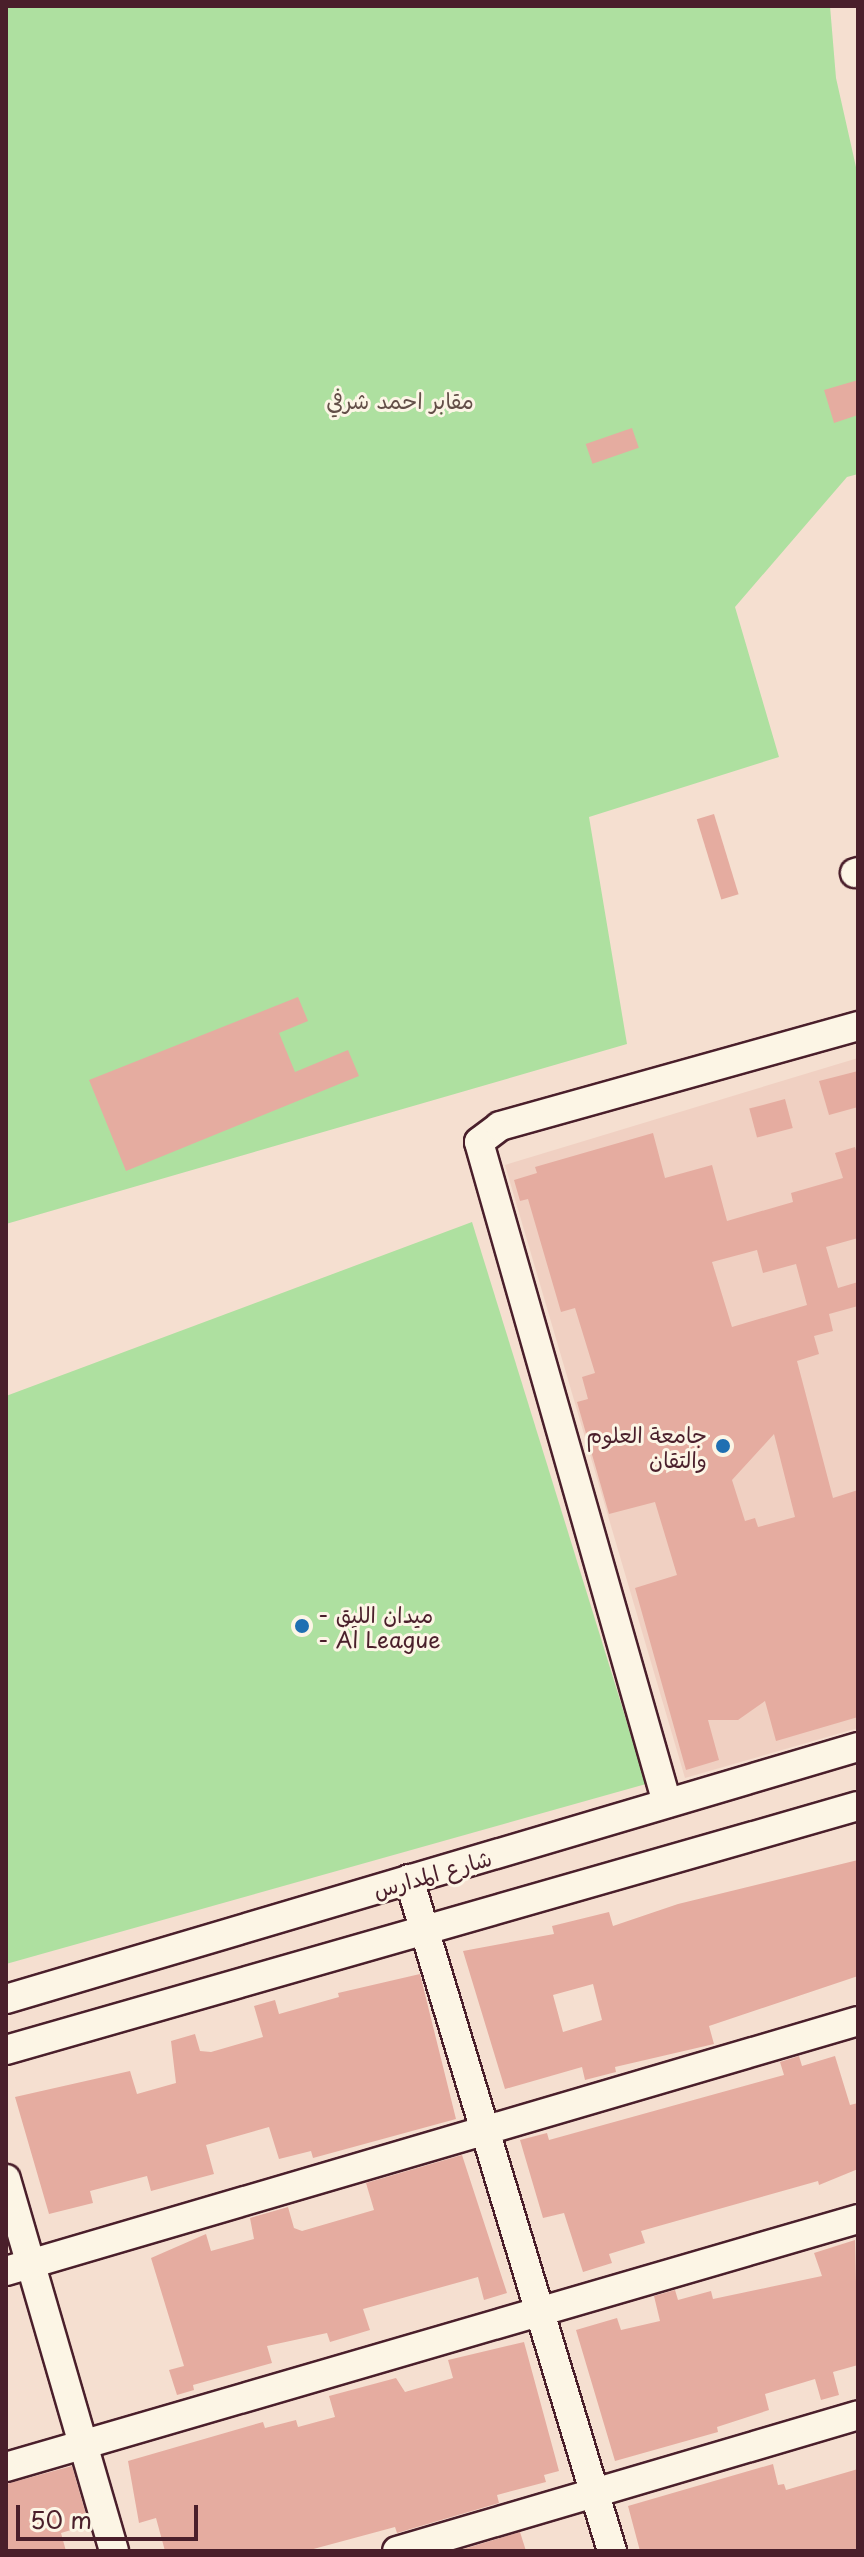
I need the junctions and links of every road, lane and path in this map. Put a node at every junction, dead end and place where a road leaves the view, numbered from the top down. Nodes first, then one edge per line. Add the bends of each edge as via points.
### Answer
1 (858, 1026) edge
2 (858, 1747) edge
3 (667, 1803) junction
4 (858, 1806) edge
5 (409, 1879) junction
6 (423, 1930) junction
7 (6, 1999) edge
8 (858, 2021) edge
9 (6, 2050) edge
10 (486, 2132) junction
11 (6, 2179) edge
12 (858, 2219) edge
13 (18, 2268) edge
14 (539, 2311) junction
15 (858, 2415) edge
16 (82, 2445) junction
17 (6, 2467) edge
18 (594, 2492) junction
19 (114, 2551) edge
20 (397, 2551) edge
21 (612, 2551) edge

1 - 3 street via 500,1126 479,1142
2 - 3 street, شارع المدارس
3 - 5 street, شارع المدارس
4 - 6 street
5 - 6 street
5 - 7 street, شارع المدارس
6 - 9 street
6 - 10 street
8 - 10 street
10 - 13 street
10 - 14 street
11 - 13 street
12 - 14 street
13 - 16 street
14 - 16 street
14 - 18 street
15 - 18 street
16 - 17 street
16 - 19 street
18 - 20 street
18 - 21 street

